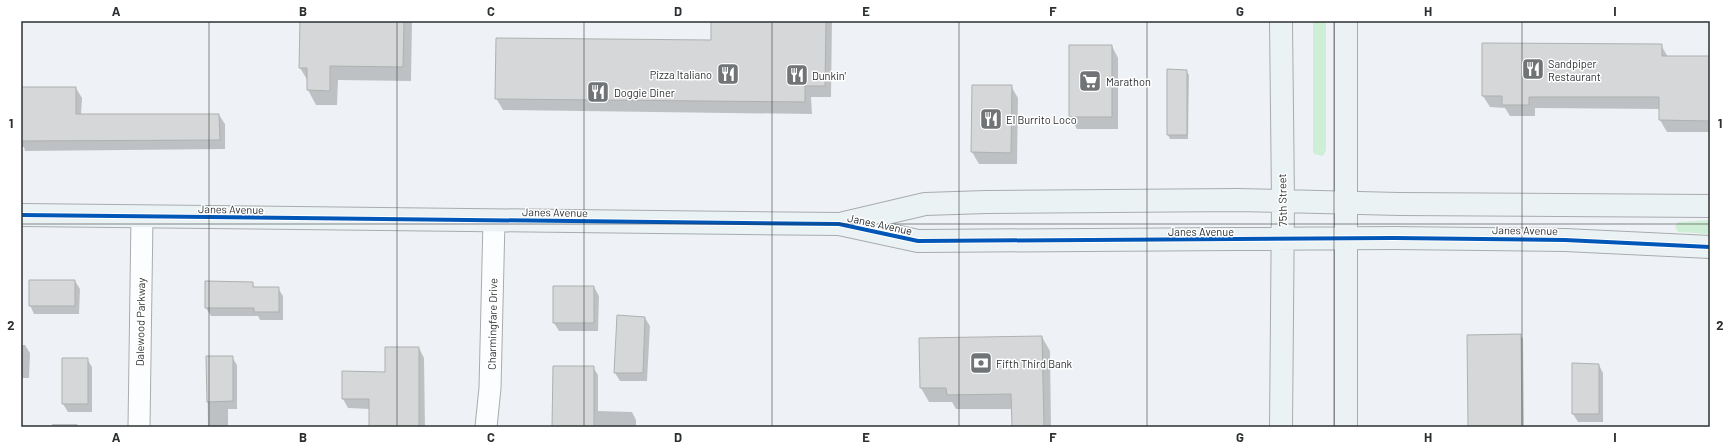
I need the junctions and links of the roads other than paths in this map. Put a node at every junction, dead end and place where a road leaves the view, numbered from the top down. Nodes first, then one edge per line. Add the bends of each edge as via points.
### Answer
1 (1281, 21) edge
2 (1346, 21) edge
3 (1283, 201) junction
4 (1346, 203) junction
5 (1710, 206) edge
6 (21, 215) edge
7 (142, 217) junction
8 (494, 220) junction
9 (839, 224) junction
10 (1346, 238) junction
11 (1282, 239) junction
12 (1710, 247) edge
13 (139, 427) edge
14 (486, 427) edge
15 (1281, 427) edge
16 (1346, 427) edge

1 - 3 street, 75th Street
2 - 4 street
3 - 4 street, Janes Avenue
3 - 9 street, Janes Avenue via 1102,200 925,204
3 - 11 street, 75th Street
4 - 5 street, Janes Avenue
4 - 10 street
6 - 7 street, Janes Avenue
7 - 8 street, Janes Avenue
7 - 13 street, Dalewood Parkway
8 - 9 street, Janes Avenue
8 - 14 street, Charmingfare Drive via 490,388
9 - 11 street, Janes Avenue via 918,241
10 - 11 street, Janes Avenue
10 - 12 street, Janes Avenue via 1565,240
10 - 16 street
11 - 15 street, 75th Street

